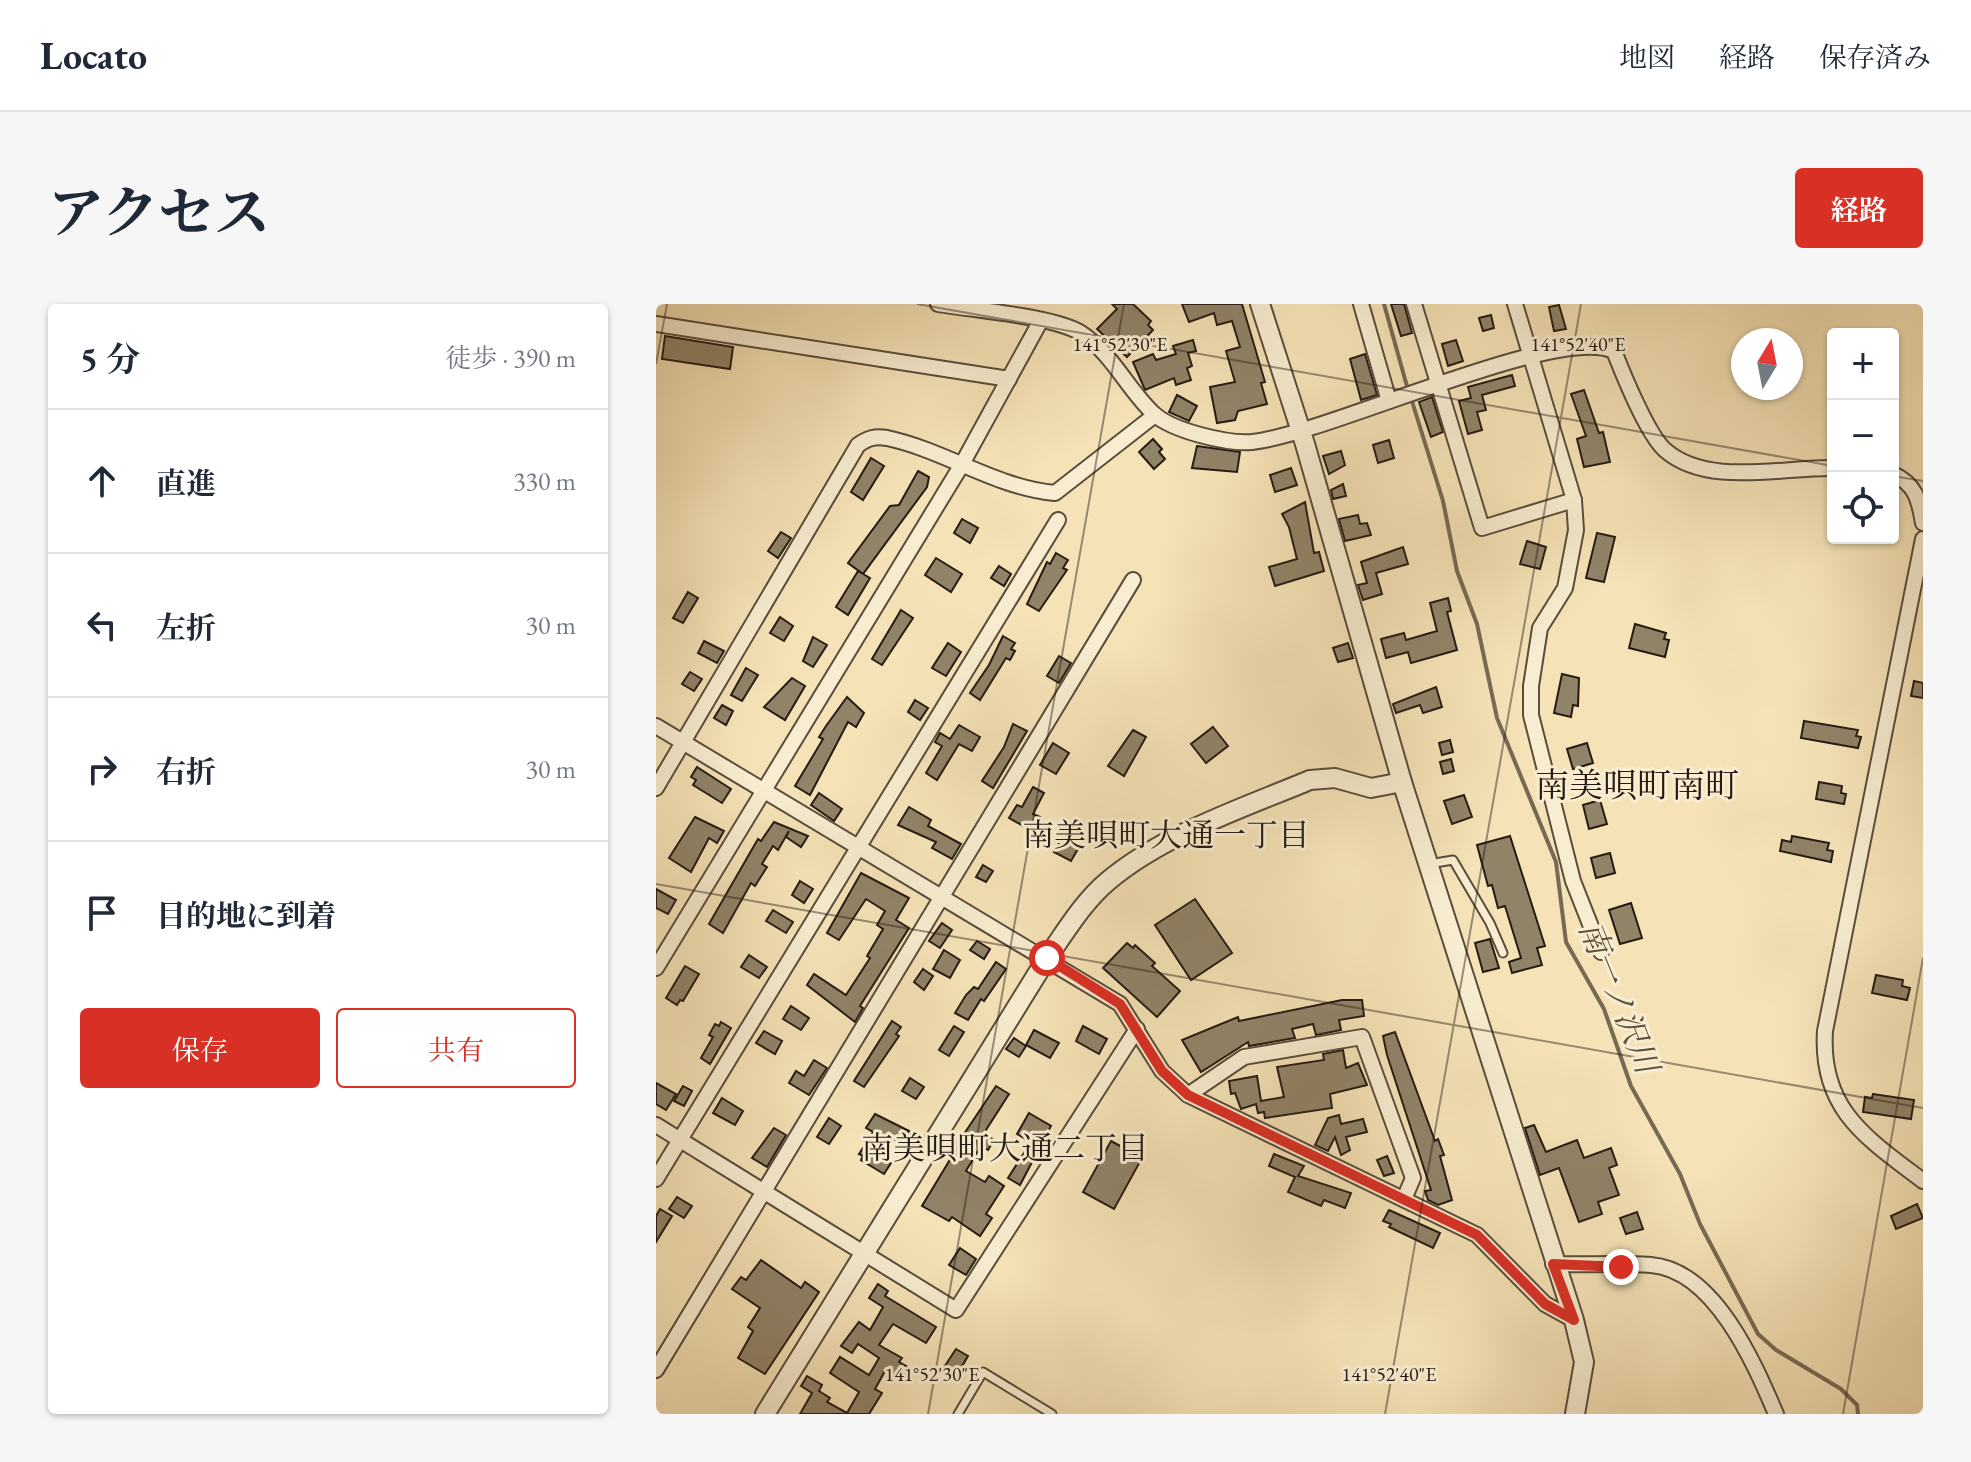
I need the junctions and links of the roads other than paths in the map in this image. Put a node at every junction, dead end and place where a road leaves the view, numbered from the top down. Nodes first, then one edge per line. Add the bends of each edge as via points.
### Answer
1 (938, 304) edge
2 (1260, 304) edge
3 (1361, 304) edge
4 (1414, 304) edge
5 (1515, 304) edge
6 (1040, 322) junction
7 (656, 324) edge
8 (1529, 357) junction
9 (1009, 379) junction
10 (1436, 384) junction
11 (1394, 399) junction
12 (1155, 415) junction
13 (1301, 430) junction
14 (961, 466) junction
15 (1827, 468) edge
16 (1899, 477) edge
17 (1574, 500) junction
18 (1058, 520) dead end
19 (1923, 523) edge
20 (1923, 539) edge
21 (1133, 580) dead end
22 (656, 726) edge
23 (684, 743) junction
24 (1402, 782) junction
25 (656, 788) edge
26 (764, 792) junction
27 (857, 848) junction
28 (1428, 864) junction
29 (942, 899) junction
30 (1601, 952) dead end
31 (1503, 953) dead end
32 (1047, 958) junction
33 (656, 968) edge
34 (1137, 1029) junction
35 (1188, 1095) junction
36 (656, 1125) edge
37 (680, 1139) junction
38 (656, 1179) edge
39 (1923, 1181) edge
40 (765, 1192) junction
41 (1404, 1199) junction
42 (864, 1252) junction
43 (1553, 1264) junction
44 (1574, 1320) junction
45 (656, 1370) edge
46 (765, 1414) edge
47 (958, 1414) edge
48 (1052, 1414) edge
49 (1575, 1414) edge
50 (1776, 1414) edge

1 - 6 street
2 - 13 street
3 - 11 street
4 - 10 street
5 - 8 street
6 - 9 street
6 - 12 street via 1079,332 1120,368
7 - 9 street
8 - 10 street
8 - 15 street via 1601,345 1614,351 1663,449 1685,462 1729,471
8 - 17 street
9 - 14 street
10 - 11 street
10 - 17 street via 1482,528
11 - 13 street
12 - 13 street via 1216,439 1251,442
12 - 14 street via 1055,493
13 - 24 street
14 - 23 street via 887,438 869,437 858,445
14 - 26 street
16 - 19 street via 1909,481 1919,500
17 - 30 street via 1576,530 1565,588 1540,628 1531,715 1573,881
18 - 27 street
20 - 39 street via 1823,1059 1836,1102
21 - 29 street
22 - 23 street
23 - 25 street
23 - 26 street
24 - 28 street
24 - 32 street via 1371,788 1335,778 1310,780 1142,856 1081,909
26 - 27 street
26 - 33 street
27 - 29 street
27 - 37 street
28 - 31 lane via 1453,860
28 - 43 street
29 - 32 street
29 - 40 street
32 - 34 street via 1120,1004
32 - 42 street
34 - 35 street via 1162,1071
34 - 42 street via 956,1310
35 - 41 street
35 - 41 street via 1244,1057 1362,1037 1413,1178
36 - 37 street
37 - 38 street
37 - 40 street
40 - 42 street
40 - 45 street
41 - 44 street via 1477,1235 1545,1304
42 - 46 street
43 - 44 street
43 - 50 street via 1654,1265 1681,1276 1726,1314
44 - 49 street via 1584,1362
47 - 48 lane via 983,1372

